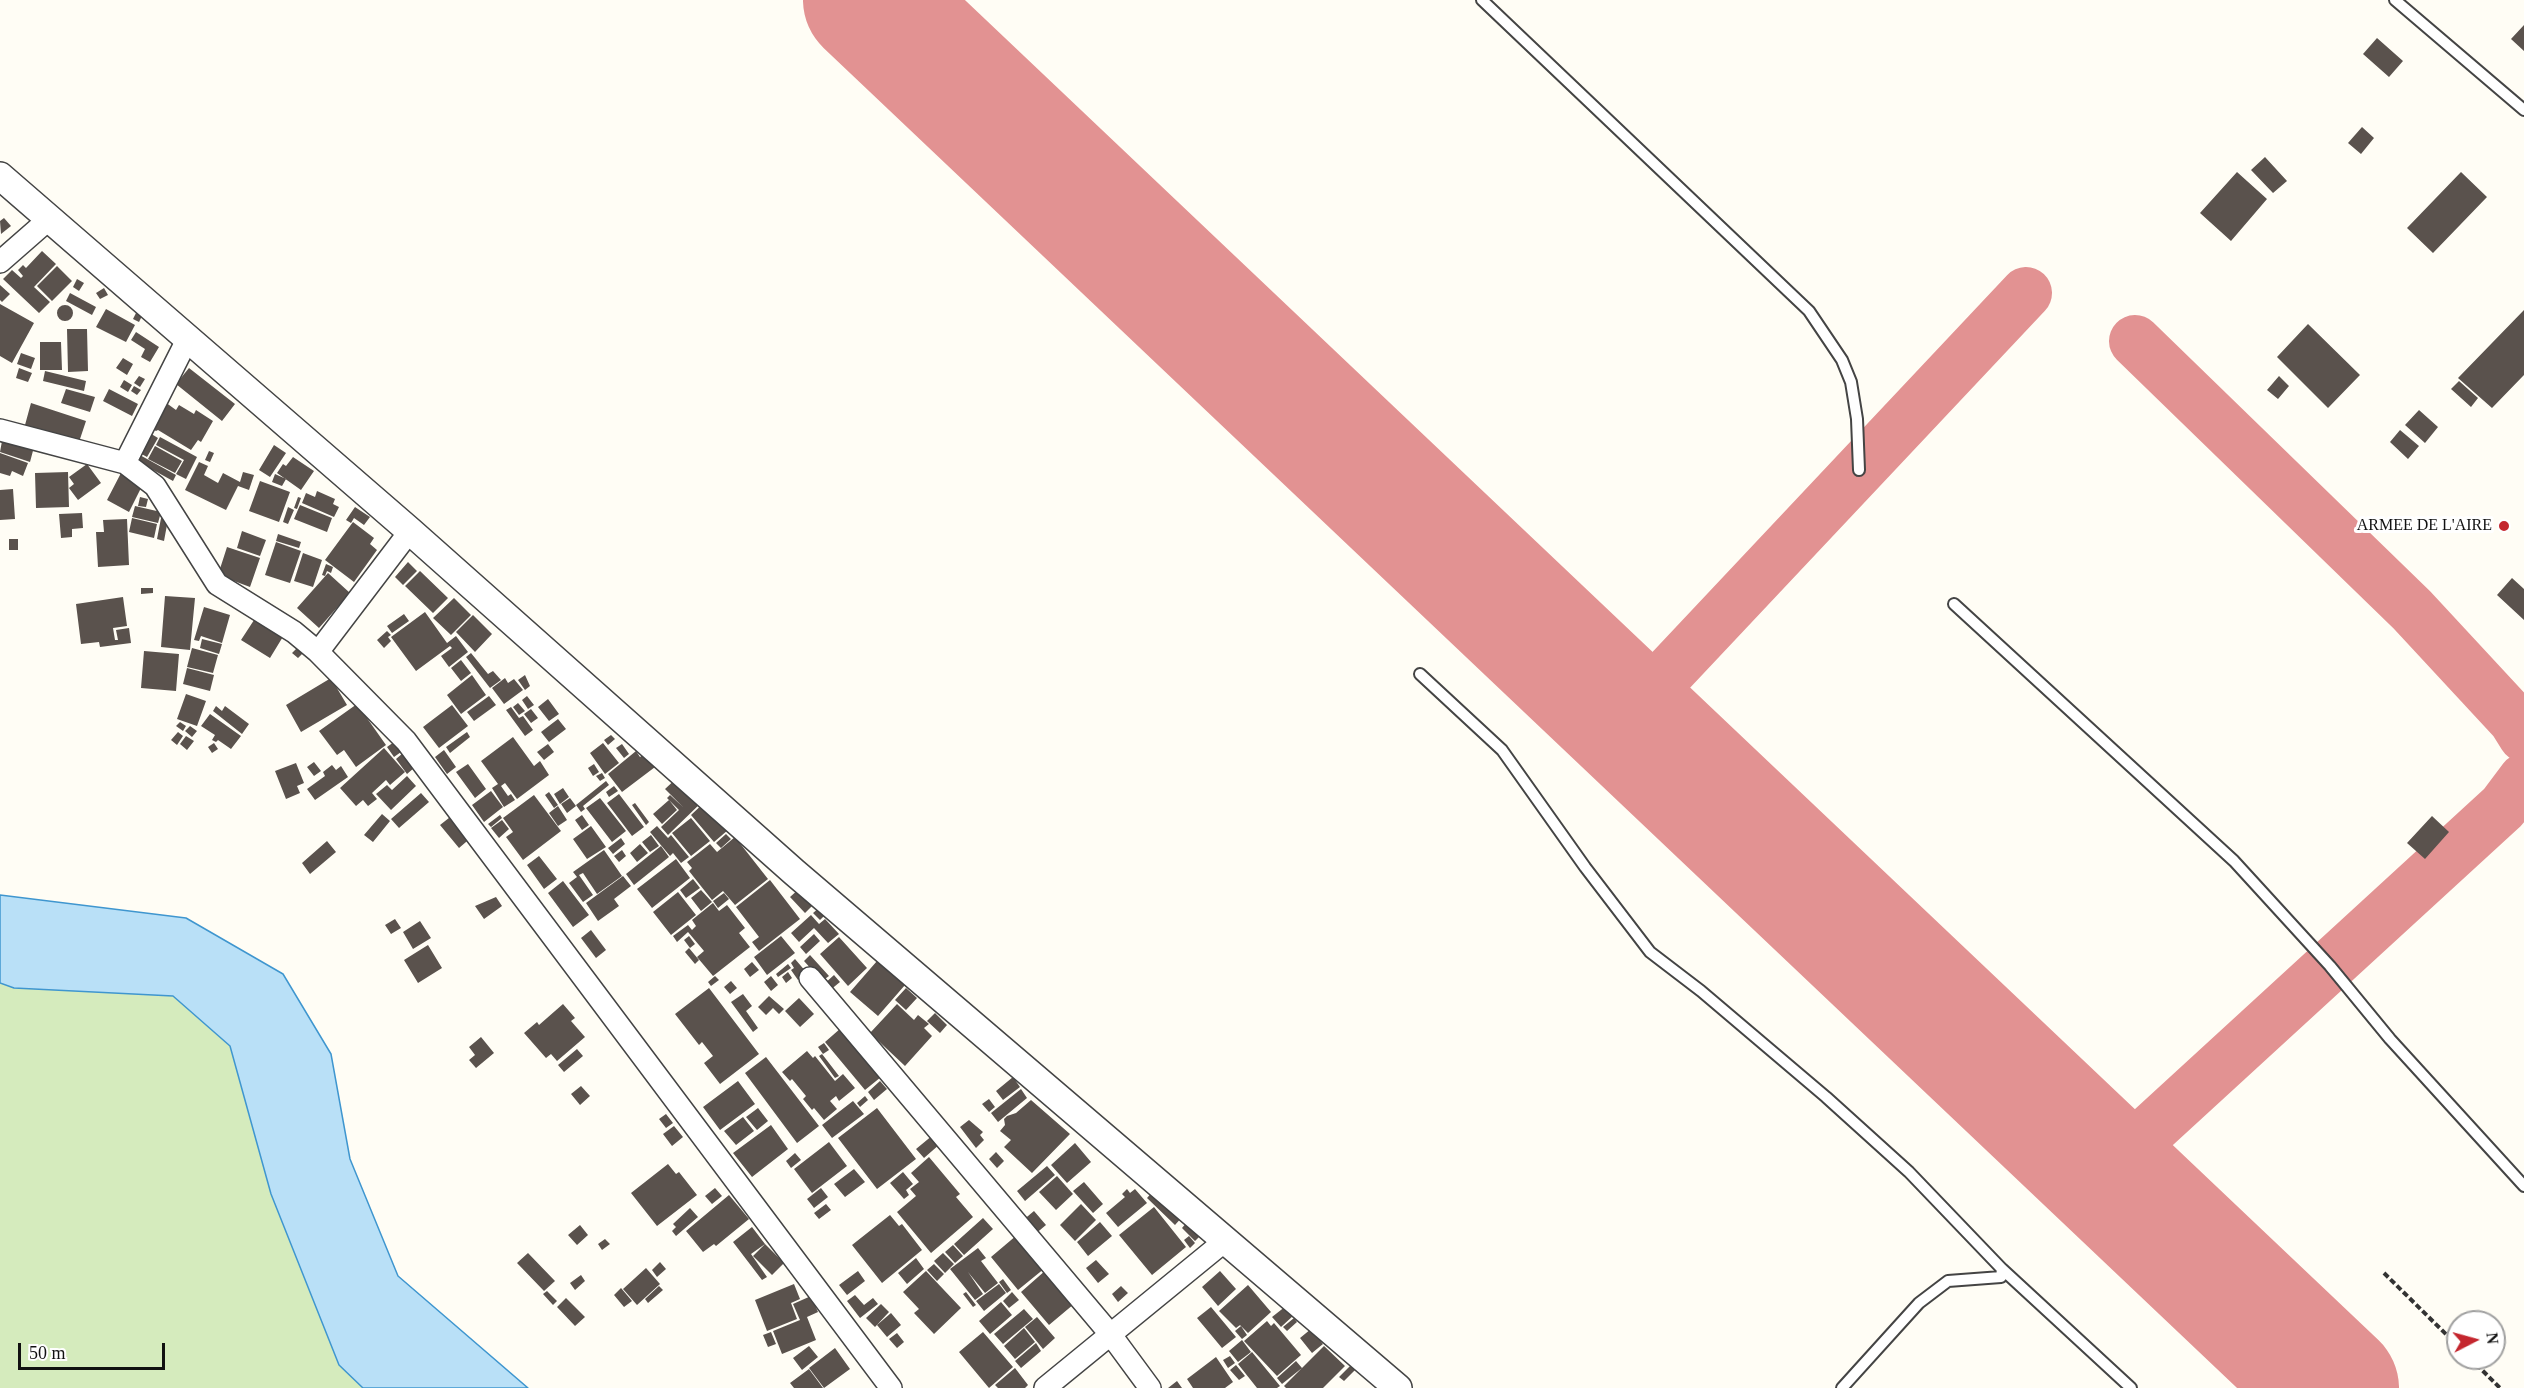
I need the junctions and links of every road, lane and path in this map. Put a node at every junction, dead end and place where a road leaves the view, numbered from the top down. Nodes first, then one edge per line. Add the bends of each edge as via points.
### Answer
1 (1482, 0) edge
2 (2395, 0) edge
3 (2524, 110) edge
4 (0, 176) edge
5 (48, 220) junction
6 (0, 262) edge
7 (187, 340) junction
8 (0, 430) edge
9 (125, 463) junction
10 (1859, 470) dead end
11 (410, 531) junction
12 (1954, 604) dead end
13 (318, 652) junction
14 (1420, 674) dead end
15 (810, 978) dead end
16 (2524, 1186) edge
17 (1226, 1240) junction
18 (2002, 1269) junction
19 (2384, 1272) dead end
20 (2446, 1334) edge
21 (1111, 1335) junction
22 (2482, 1370) edge
23 (891, 1388) edge
24 (1045, 1388) edge
25 (1150, 1388) edge
26 (1398, 1388) edge
27 (1842, 1388) edge
28 (2131, 1388) edge
29 (2500, 1388) edge

1 - 10 lane via 1809,311 1842,360 1851,382
2 - 3 lane
4 - 5 street
5 - 6 street
5 - 7 street
7 - 9 street
7 - 11 street
8 - 9 street
9 - 13 street via 155,486 217,584 294,632
11 - 13 street
11 - 17 street via 794,872
12 - 16 lane via 2234,861
13 - 23 street via 406,741
14 - 18 lane via 1502,750 1650,952 1876,1142
15 - 21 street
17 - 21 street
17 - 26 street
18 - 27 lane via 2001,1277 1948,1281 1919,1303
18 - 28 lane
19 - 20 path
21 - 24 street
21 - 25 street
22 - 29 path

